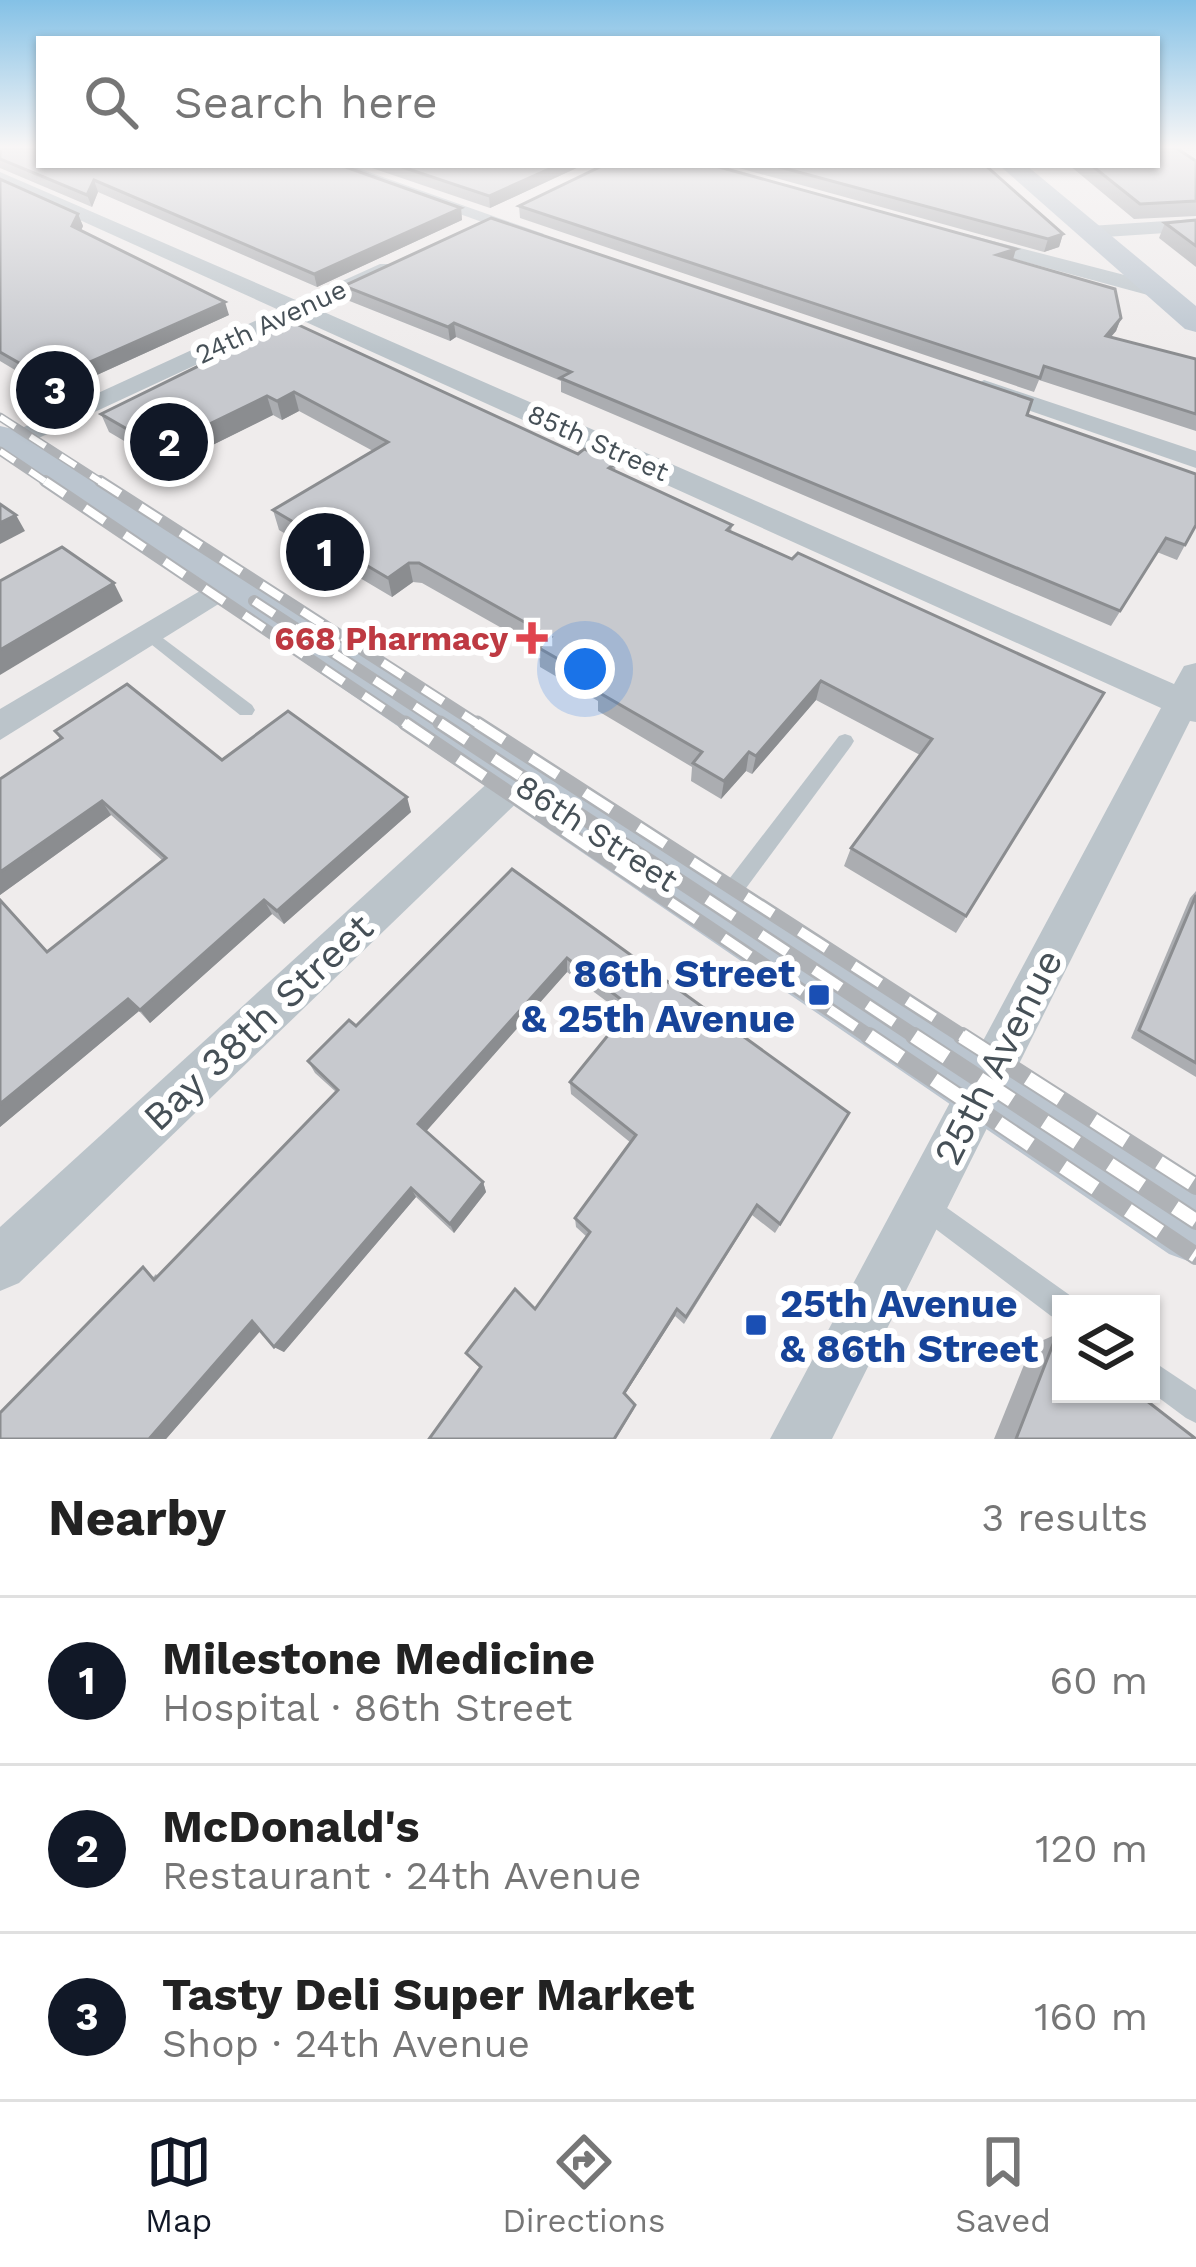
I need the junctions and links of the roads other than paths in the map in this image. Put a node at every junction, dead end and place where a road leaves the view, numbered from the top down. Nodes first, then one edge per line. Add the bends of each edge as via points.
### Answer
1 (86, 215) edge
2 (478, 215) edge
3 (502, 215) edge
4 (1070, 215) edge
5 (492, 220) junction
6 (1196, 225) edge
7 (1090, 232) junction
8 (943, 234) edge
9 (459, 235) edge
10 (555, 241) edge
11 (418, 254) edge
12 (1159, 291) junction
13 (298, 309) junction
14 (1196, 322) edge
15 (953, 377) edge
16 (4, 443) edge
17 (1196, 460) edge
18 (221, 587) junction
19 (148, 633) junction
20 (1191, 696) edge
21 (246, 710) dead end
22 (0, 726) edge
23 (845, 740) dead end
24 (517, 780) junction
25 (717, 911) junction
26 (984, 1085) junction
27 (922, 1203) junction
28 (1196, 1227) edge
29 (0, 1264) edge
30 (1052, 1299) edge
31 (1160, 1381) edge
32 (1196, 1408) edge
33 (815, 1432) edge

1 - 13 street, 85th Street
2 - 5 street
3 - 5 street
4 - 7 main road
5 - 9 street
5 - 10 street
6 - 7 street
7 - 12 main road
8 - 12 street
11 - 13 street, 24th Avenue
12 - 14 main road
13 - 16 street, 24th Avenue
13 - 20 street, 85th Street
15 - 17 street
16 - 18 main road, 86th Street
18 - 19 street
18 - 24 main road, 86th Street
19 - 21 lane
19 - 22 street
20 - 26 street, 25th Avenue
23 - 25 lane
24 - 25 main road, 86th Street
24 - 29 street, Bay 38th Street
25 - 26 main road, 86th Street
26 - 27 street, 25th Avenue
26 - 28 main road, 86th Street
27 - 30 lane
27 - 33 street, 25th Avenue
31 - 32 lane

